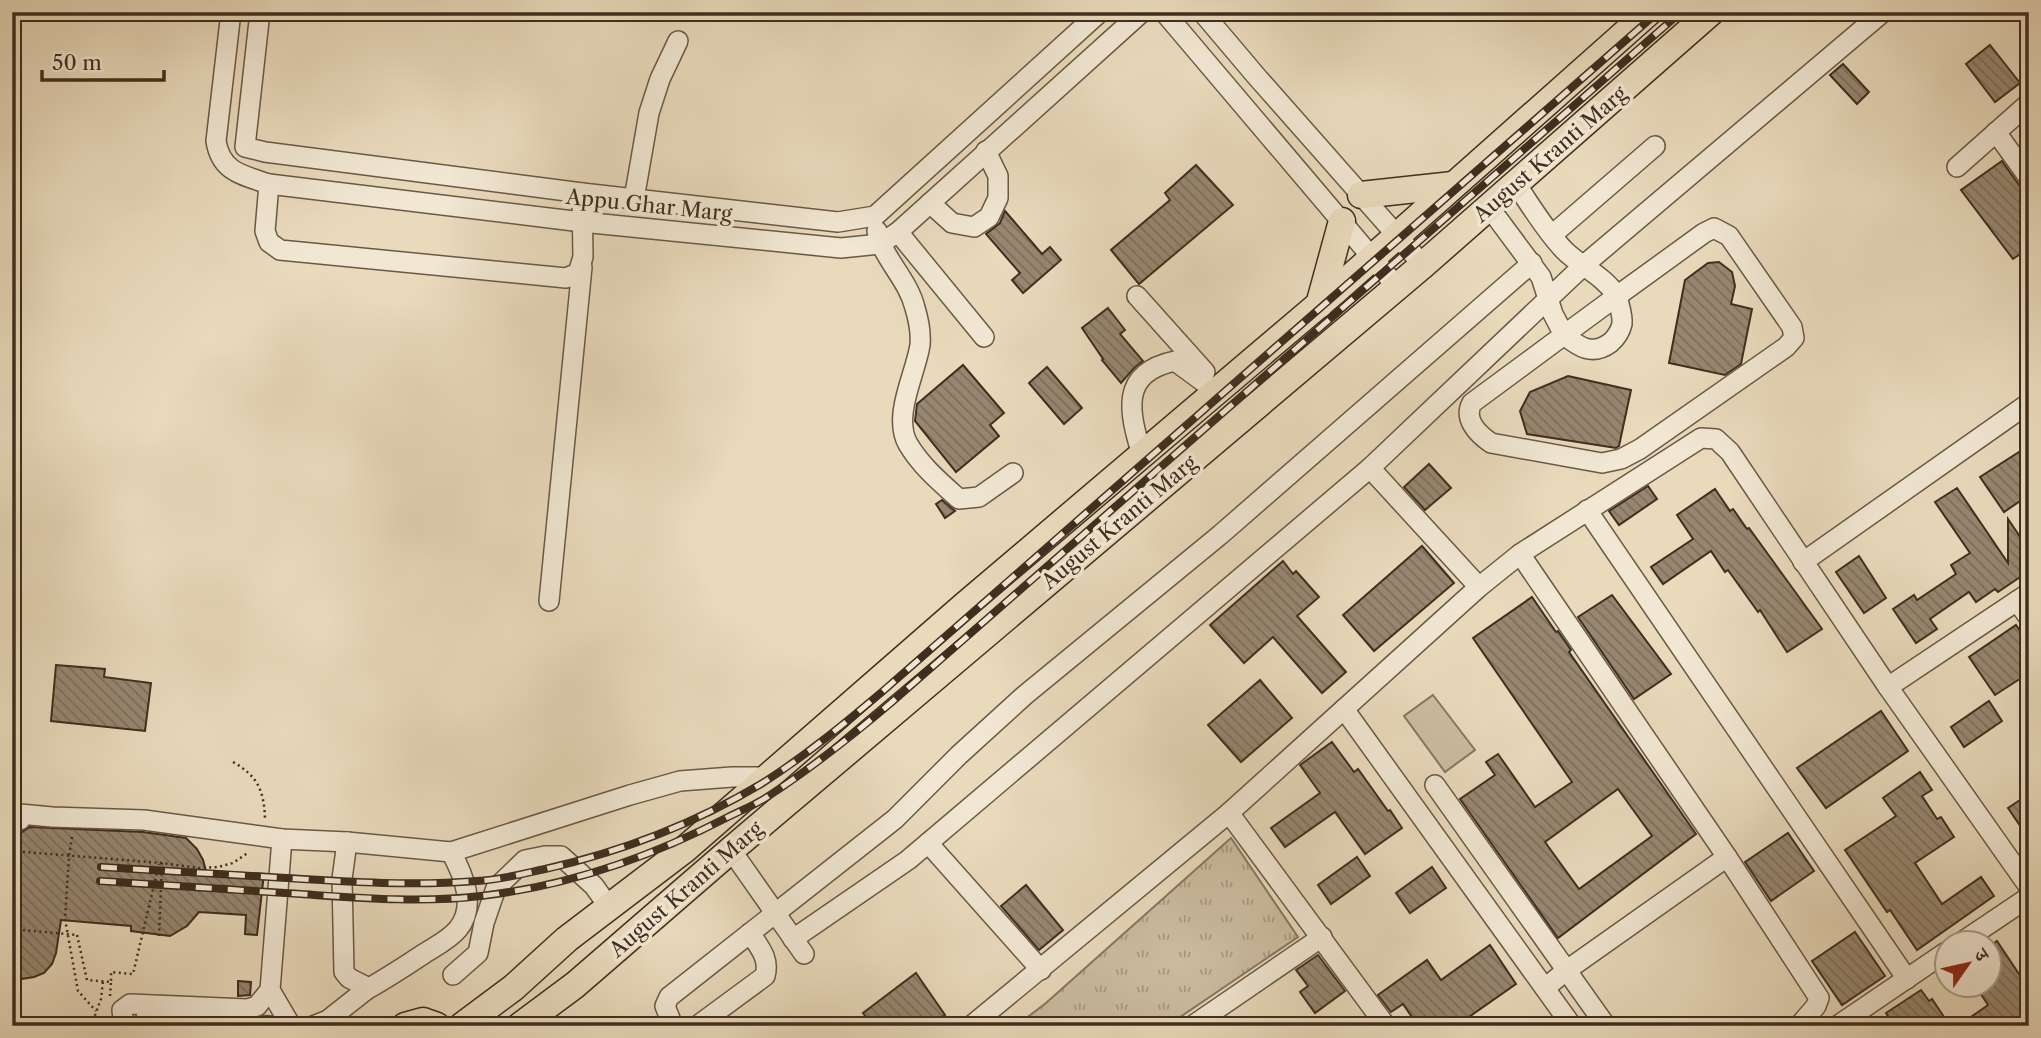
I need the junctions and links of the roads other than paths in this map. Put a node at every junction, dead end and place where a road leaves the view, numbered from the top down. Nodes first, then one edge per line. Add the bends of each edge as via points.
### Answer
1 (232, 12) edge
2 (260, 12) edge
3 (1100, 12) edge
4 (1142, 12) edge
5 (1164, 12) edge
6 (1202, 12) edge
7 (1649, 12) edge
8 (1711, 12) edge
9 (1883, 12) edge
10 (678, 41) dead end
11 (2029, 103) edge
12 (1996, 132) junction
13 (1655, 146) dead end
14 (244, 147) junction
15 (986, 151) junction
16 (222, 160) junction
17 (1956, 167) dead end
18 (2029, 178) edge
19 (269, 184) junction
20 (1516, 184) junction
21 (1453, 185) junction
22 (582, 193) junction
23 (1361, 195) junction
24 (634, 199) junction
25 (930, 202) junction
26 (1489, 207) junction
27 (875, 216) junction
28 (1342, 221) junction
29 (582, 222) junction
30 (898, 232) junction
31 (1396, 235) junction
32 (1552, 235) junction
33 (880, 244) junction
34 (1372, 257) junction
35 (1532, 263) junction
36 (1423, 265) junction
37 (1584, 265) junction
38 (582, 267) junction
39 (1397, 287) junction
40 (1137, 296) dead end
41 (1617, 296) junction
42 (1548, 297) junction
43 (1319, 304) junction
44 (1564, 335) junction
45 (984, 337) dead end
46 (1217, 391) junction
47 (2029, 402) edge
48 (1142, 455) junction
49 (1370, 468) junction
50 (1013, 473) dead end
51 (1587, 510) junction
52 (1520, 554) junction
53 (1803, 562) junction
54 (1479, 587) junction
55 (2023, 597) edge
56 (549, 601) dead end
57 (2029, 618) edge
58 (1888, 687) junction
59 (1344, 709) junction
60 (768, 777) junction
61 (1435, 785) dead end
62 (1229, 813) junction
63 (12, 821) edge
64 (282, 839) junction
65 (347, 842) junction
66 (928, 843) junction
67 (732, 850) junction
68 (451, 852) junction
69 (1727, 857) junction
70 (2029, 887) edge
71 (2029, 897) edge
72 (609, 907) junction
73 (776, 913) junction
74 (459, 928) junction
75 (1979, 930) edge
76 (750, 933) junction
77 (1322, 937) junction
78 (478, 954) junction
79 (1932, 962) edge
80 (1041, 970) junction
81 (1567, 970) junction
82 (453, 975) dead end
83 (1907, 979) junction
84 (1545, 988) junction
85 (270, 990) junction
86 (366, 990) junction
87 (1818, 996) junction
88 (146, 1018) dead end
89 (1839, 1025) edge
90 (124, 1026) edge
91 (270, 1026) edge
92 (291, 1026) edge
93 (313, 1026) edge
94 (405, 1026) edge
95 (437, 1026) edge
96 (462, 1026) edge
97 (520, 1026) edge
98 (673, 1026) edge
99 (697, 1026) edge
100 (971, 1026) edge
101 (1192, 1026) edge
102 (1387, 1026) edge
103 (1572, 1026) edge
104 (1606, 1026) edge
105 (1799, 1026) edge

1 - 16 street via 216,141
2 - 14 street
3 - 27 street
4 - 15 street, Appu Ghar Marg
5 - 28 street
6 - 23 street
7 - 21 main road, August Kranti Marg
8 - 20 main road, August Kranti Marg
9 - 37 street
10 - 24 street via 649,113
11 - 12 street
12 - 17 street
12 - 18 street
13 - 32 street
14 - 16 street
14 - 22 street, Appu Ghar Marg
15 - 25 street, Appu Ghar Marg
15 - 25 street via 998,176 998,198 989,217 974,227 952,223
16 - 19 street, Appu Ghar Marg via 246,177
19 - 29 street, Appu Ghar Marg
19 - 38 street via 264,231 280,250 566,278
20 - 26 main road, August Kranti Marg
20 - 32 street
21 - 23 main road
21 - 31 main road, August Kranti Marg
22 - 24 street, Appu Ghar Marg
22 - 29 street
23 - 31 street
24 - 27 street, Appu Ghar Marg via 838,222
25 - 30 street, Appu Ghar Marg
26 - 35 street
26 - 36 main road, August Kranti Marg
27 - 33 street
28 - 34 street
28 - 43 main road
29 - 33 street, Appu Ghar Marg via 841,248
29 - 38 street
30 - 33 street, Appu Ghar Marg
30 - 45 street
31 - 34 main road, August Kranti Marg
31 - 36 street
32 - 37 street
33 - 50 street via 908,289 920,343 902,414 906,442 929,472 959,499 979,497
34 - 39 street
34 - 43 main road, August Kranti Marg
35 - 42 street
35 - 73 street via 1220,535 1025,695 895,818
36 - 39 main road, August Kranti Marg
37 - 41 street
37 - 42 street
38 - 56 street
39 - 67 main road, August Kranti Marg
40 - 46 street
41 - 44 street
41 - 44 street via 1622,326 1608,344 1588,350
41 - 44 street via 1714,228 1729,236 1792,327 1794,338 1621,459 1602,463 1491,443 1482,437 1472,425 1472,402
42 - 44 street
42 - 49 street
43 - 46 main road, August Kranti Marg
46 - 48 main road, August Kranti Marg
46 - 48 street via 1175,361 1147,372 1135,385 1131,402
47 - 53 street
48 - 60 main road, August Kranti Marg
49 - 54 street
49 - 66 street
51 - 52 street
51 - 53 street via 1701,438 1716,439 1730,452
51 - 83 street
52 - 54 street
52 - 69 street
53 - 58 street
54 - 59 street
55 - 57 street
55 - 58 street
58 - 70 street
59 - 62 street
59 - 84 street
60 - 68 street via 680,781
60 - 72 main road, August Kranti Marg
61 - 81 street
62 - 77 street
62 - 80 street
63 - 64 street via 20,820 20,814 144,820
64 - 65 street
64 - 85 street
65 - 68 street
65 - 86 street via 342,879 344,972
66 - 73 street via 798,947
66 - 80 street
67 - 73 street
67 - 97 main road, August Kranti Marg via 575,985
68 - 74 street via 468,895 467,912
69 - 81 street
69 - 87 street
71 - 75 street
72 - 78 street via 561,856 525,860 496,888
72 - 96 main road, August Kranti Marg
73 - 76 street
74 - 78 street
74 - 86 street
76 - 98 street via 669,997 665,1006
76 - 99 street via 766,958 765,976
77 - 101 street
77 - 102 street
78 - 82 street
79 - 83 street
80 - 100 street
81 - 84 street
81 - 104 street
83 - 89 street
84 - 103 street
85 - 90 street via 257,1006 247,1009 130,1004 122,1010
85 - 92 street
86 - 93 street
87 - 89 street
87 - 105 street via 1816,1006
88 - 91 street
94 - 95 main road via 423,1021

